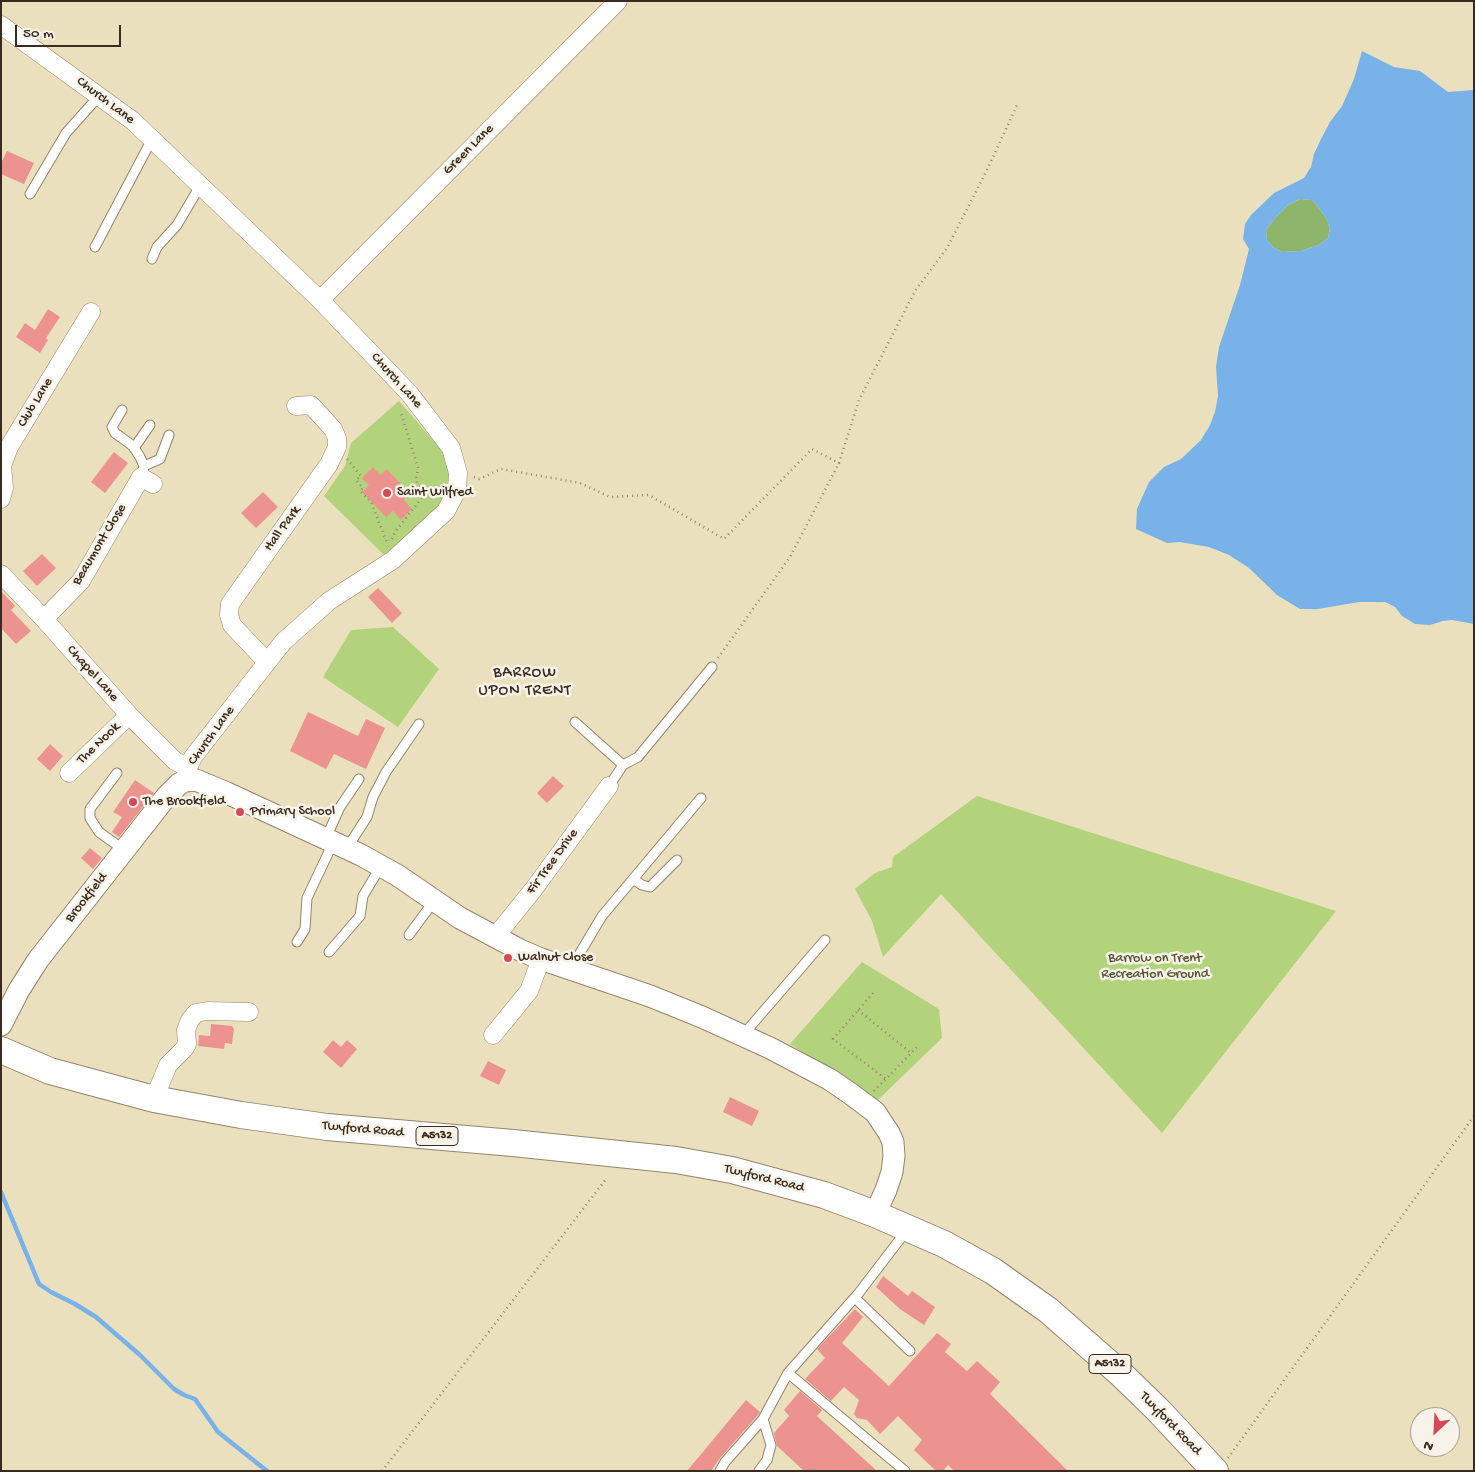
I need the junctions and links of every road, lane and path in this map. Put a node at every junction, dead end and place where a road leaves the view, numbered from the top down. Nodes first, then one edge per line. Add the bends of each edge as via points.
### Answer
1 (618, 1) edge
2 (1, 25) edge
3 (99, 96) junction
4 (1018, 104) dead end
5 (152, 139) junction
6 (200, 186) junction
7 (30, 194) dead end
8 (94, 247) dead end
9 (152, 259) dead end
10 (320, 300) junction
11 (91, 312) dead end
12 (410, 393) junction
13 (296, 406) dead end
14 (122, 410) dead end
15 (150, 425) dead end
16 (169, 435) dead end
17 (337, 447) junction
18 (134, 448) junction
19 (839, 463) junction
20 (458, 473) junction
21 (146, 476) junction
22 (1, 499) edge
23 (1, 574) edge
24 (44, 619) junction
25 (267, 662) junction
26 (712, 667) joint
27 (129, 715) junction
28 (575, 722) dead end
29 (419, 724) dead end
30 (623, 765) junction
31 (69, 773) dead end
32 (117, 773) dead end
33 (187, 774) junction
34 (359, 779) dead end
35 (608, 786) joint
36 (701, 798) dead end
37 (336, 843) junction
38 (124, 850) junction
39 (677, 860) dead end
40 (381, 866) junction
41 (633, 878) junction
42 (435, 900) junction
43 (409, 935) dead end
44 (495, 937) junction
45 (825, 940) dead end
46 (297, 942) dead end
47 (329, 952) dead end
48 (541, 959) junction
49 (570, 969) junction
50 (873, 993) dead end
51 (858, 1010) junction
52 (249, 1012) dead end
53 (1, 1025) edge
54 (493, 1035) dead end
55 (742, 1036) junction
56 (919, 1045) dead end
57 (1, 1050) edge
58 (911, 1053) junction
59 (886, 1079) junction
60 (154, 1099) junction
61 (863, 1102) junction
62 (1474, 1116) edge
63 (606, 1180) dead end
64 (875, 1214) junction
65 (908, 1228) junction
66 (854, 1298) junction
67 (910, 1352) dead end
68 (788, 1374) junction
69 (763, 1419) junction
70 (1220, 1467) edge
71 (382, 1471) edge
72 (720, 1471) edge
73 (759, 1471) edge
74 (905, 1471) edge

1 - 10 street, Green Lane
2 - 3 street, Church Lane
3 - 5 street, Church Lane
3 - 7 lane via 66,133
4 - 19 path via 946,248 915,291 859,400
5 - 6 street, Church Lane
5 - 8 lane
6 - 9 lane
6 - 10 street, Church Lane
10 - 12 street, Church Lane
11 - 22 street, Club Lane via 9,447 2,466 4,488
12 - 17 path via 401,413 418,468 416,482 425,494 388,546 371,502 360,491 363,488 356,480 361,476
12 - 20 street, Church Lane via 451,448
13 - 17 street via 311,405 333,429
14 - 18 lane via 112,427
15 - 18 lane
16 - 21 lane via 160,459
17 - 25 street, Hall Park via 329,464 230,604 232,625
18 - 21 lane
19 - 20 path via 812,448 724,539 649,495 610,497 580,483 501,469 479,479
19 - 26 path via 790,557
20 - 25 street, Church Lane via 456,490 446,511 393,560 329,601 283,642
21 - 24 street, Beaumont Close via 81,581
23 - 24 street, Chapel Lane
24 - 27 street, Chapel Lane
25 - 33 street, Church Lane via 193,758
26 - 30 lane via 638,757
27 - 31 street, The Nook
27 - 33 street, Chapel Lane
28 - 30 lane
29 - 37 lane via 386,772 366,817
30 - 35 lane
32 - 38 lane via 90,809 90,818 99,832
33 - 37 street
33 - 38 street, Brookfield
34 - 37 lane via 340,806
35 - 44 street, Fir Tree Drive
36 - 41 lane
37 - 40 street
37 - 46 lane via 307,898 305,929
38 - 53 street, Brookfield via 38,960
39 - 41 lane via 650,886 642,885
40 - 42 street
40 - 47 lane via 363,896 360,916
41 - 49 lane via 602,916
42 - 43 lane
42 - 44 street
44 - 48 street
45 - 55 lane
48 - 49 street
48 - 54 street via 529,991
49 - 55 street via 650,996
50 - 51 path
51 - 58 path
51 - 59 path via 833,1039
52 - 60 street via 196,1013 186,1030 187,1044 168,1065
55 - 61 street via 804,1066
56 - 58 path
57 - 60 main road, Twyford Road / A5132 via 50,1071
58 - 59 path
59 - 61 path
60 - 64 main road, Twyford Road / A5132 via 327,1127 676,1160 780,1182
61 - 64 street via 883,1122 893,1142 892,1172
62 - 70 path
63 - 71 path
64 - 65 main road, Twyford Road / A5132
65 - 66 lane
65 - 70 main road, Twyford Road / A5132 via 993,1272 1048,1310
66 - 67 lane
66 - 68 lane
68 - 69 lane
68 - 74 lane
69 - 72 lane
69 - 73 lane via 771,1445 767,1460

